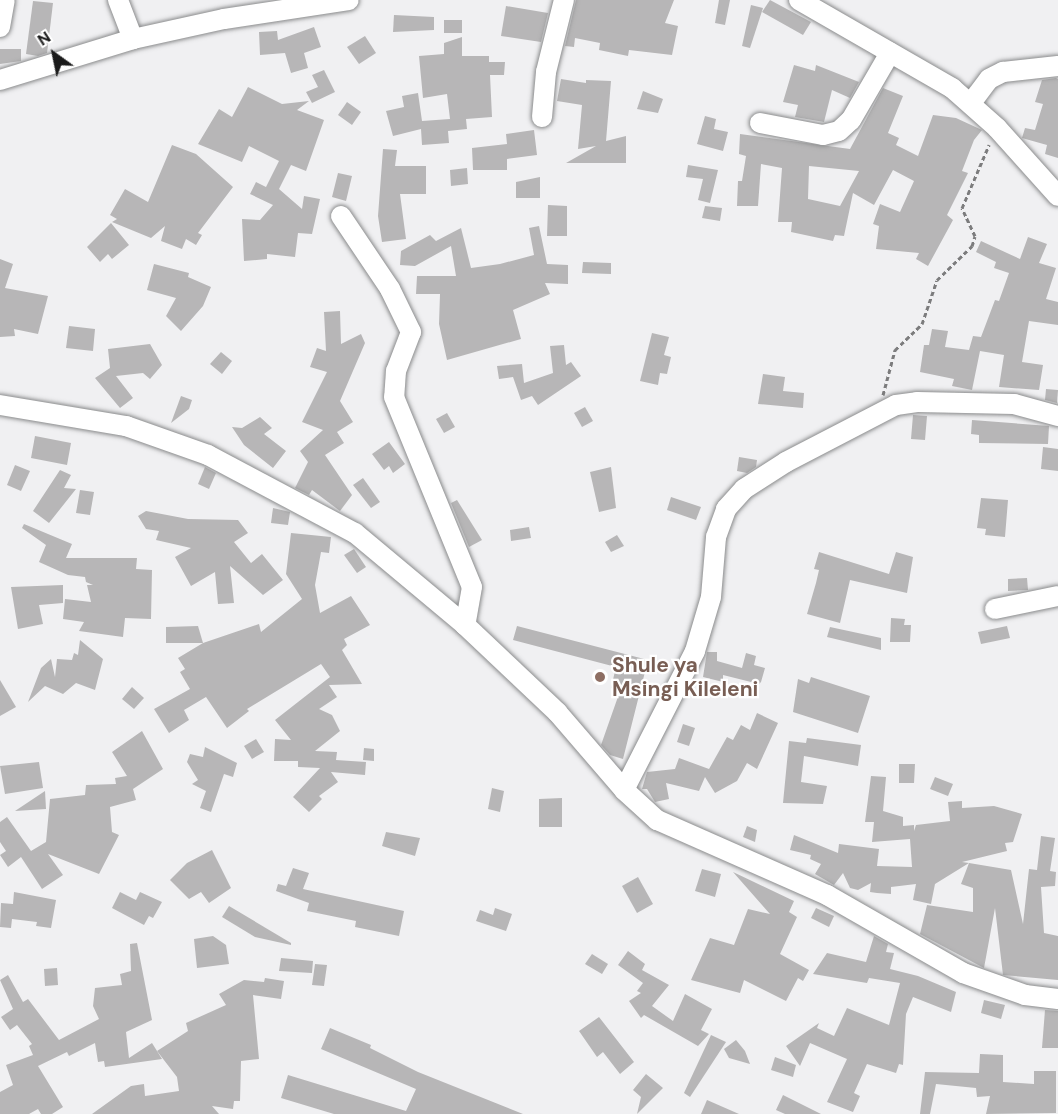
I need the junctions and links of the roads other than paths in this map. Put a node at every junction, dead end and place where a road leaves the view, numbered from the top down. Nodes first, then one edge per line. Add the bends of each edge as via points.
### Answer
1 (5, 0) edge
2 (118, 0) edge
3 (349, 0) edge
4 (564, 0) edge
5 (799, 0) edge
6 (0, 27) edge
7 (133, 39) junction
8 (890, 53) junction
9 (1058, 66) edge
10 (0, 80) edge
11 (971, 103) junction
12 (542, 117) dead end
13 (760, 123) dead end
14 (1058, 196) edge
15 (341, 216) dead end
16 (0, 405) edge
17 (1058, 416) edge
18 (1058, 596) edge
19 (995, 609) dead end
20 (465, 625) junction
21 (624, 790) junction
22 (1058, 999) edge

1 - 6 street
2 - 7 street
3 - 7 street via 224,19
4 - 12 street via 546,72
5 - 8 street
7 - 10 street
8 - 11 street
8 - 13 street via 851,120 839,132 823,135
9 - 11 street via 1003,72 989,79
11 - 14 street
15 - 20 street via 405,314 411,332 396,371 394,397 472,586
16 - 20 street via 126,426 208,455 355,533
17 - 21 street via 1014,404 917,402 881,411 744,489 726,509 716,537 711,597 695,651
18 - 19 street
20 - 21 street via 557,712
21 - 22 street via 657,820 688,837 827,895 963,973 1025,995

